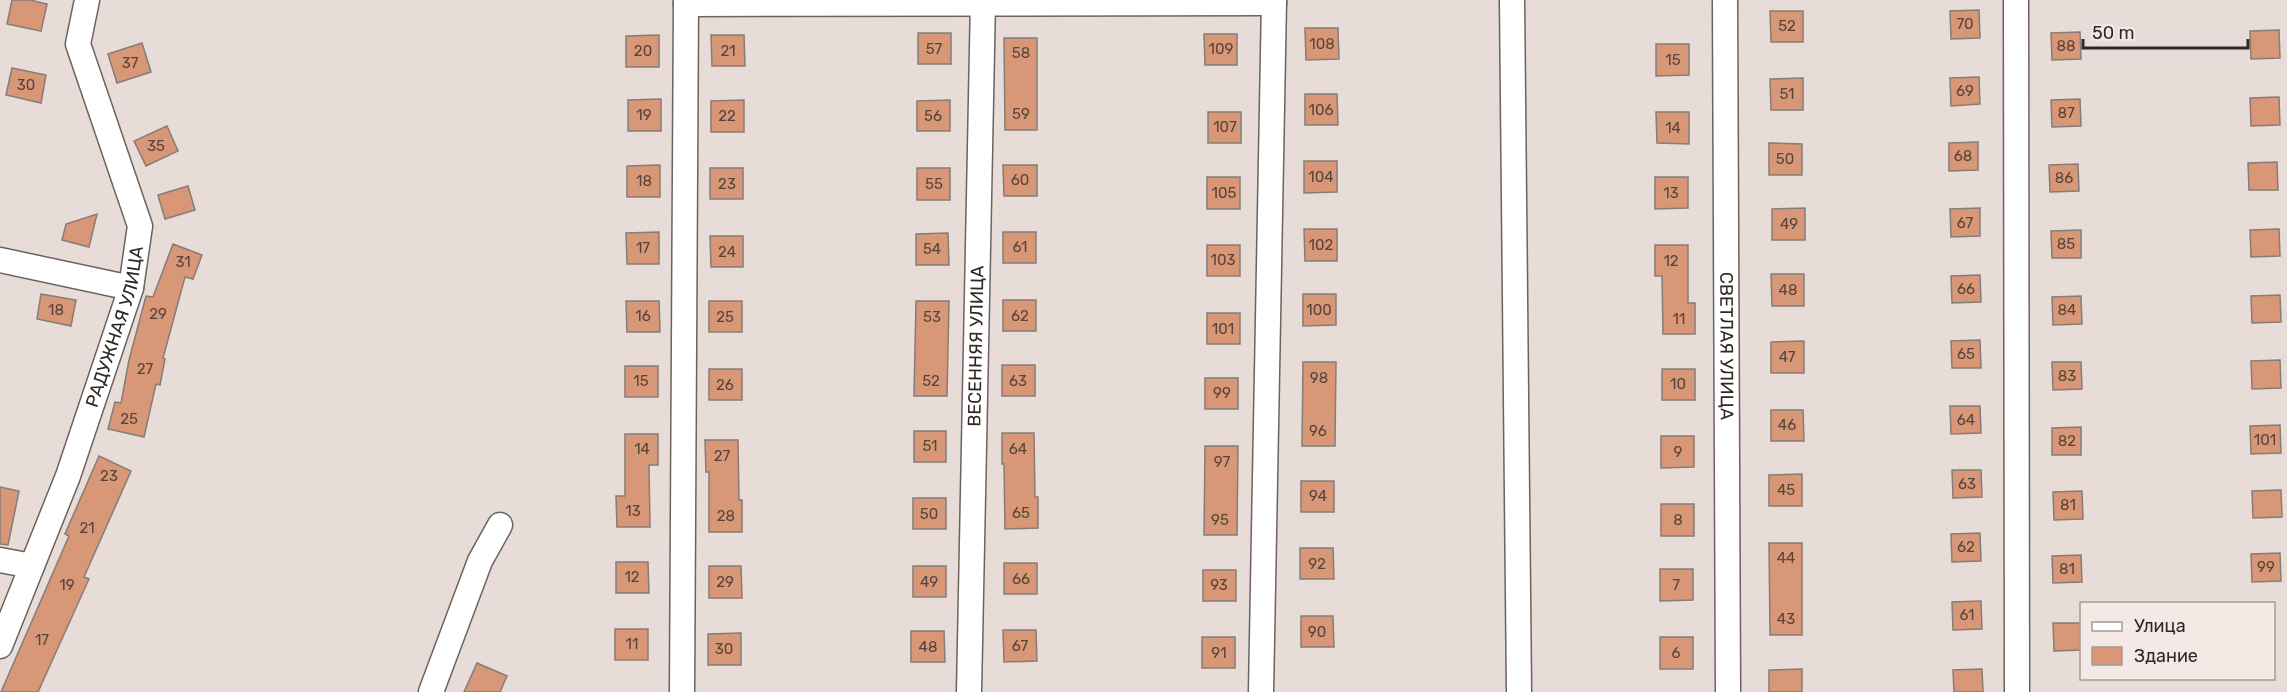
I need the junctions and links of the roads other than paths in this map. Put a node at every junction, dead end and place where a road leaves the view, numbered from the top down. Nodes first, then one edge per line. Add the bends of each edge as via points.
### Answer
1 (87, 0) edge
2 (1512, 0) edge
3 (1725, 0) edge
4 (2016, 0) edge
5 (686, 2) edge
6 (1274, 2) edge
7 (983, 3) edge
8 (0, 260) edge
9 (130, 288) junction
10 (500, 525) dead end
11 (0, 560) edge
12 (32, 566) junction
13 (0, 646) edge
14 (431, 692) edge
15 (682, 692) edge
16 (969, 692) edge
17 (1261, 692) edge
18 (1519, 692) edge
19 (1728, 692) edge
20 (2017, 692) edge

1 - 9 street, РАДУЖНАЯ УЛИЦА via 78,44 140,226
2 - 18 street
3 - 19 street, СВЕТЛАЯ УЛИЦА
4 - 20 street
5 - 7 street
5 - 15 street
6 - 7 street
6 - 17 street
7 - 16 street, ВЕСЕННЯЯ УЛИЦА
8 - 9 street
9 - 12 street, РАДУЖНАЯ УЛИЦА via 68,476
10 - 14 street via 480,561
11 - 12 street
12 - 13 street, РАДУЖНАЯ УЛИЦА

